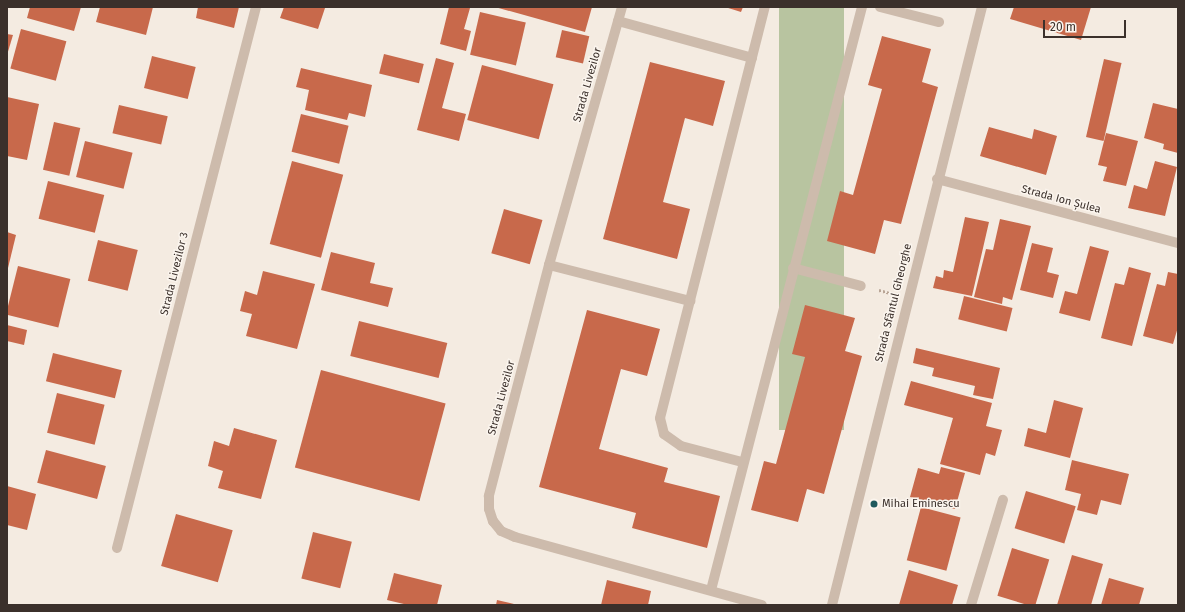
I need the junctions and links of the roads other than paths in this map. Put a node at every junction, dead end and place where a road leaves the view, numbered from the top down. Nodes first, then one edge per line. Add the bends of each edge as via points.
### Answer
1 (256, 7) edge
2 (622, 7) edge
3 (765, 7) edge
4 (862, 7) edge
5 (880, 7) edge
6 (982, 7) edge
7 (618, 21) junction
8 (939, 22) dead end
9 (752, 58) junction
10 (937, 179) junction
11 (1178, 243) edge
12 (550, 265) junction
13 (793, 268) junction
14 (861, 286) road end
15 (690, 301) junction
16 (742, 462) junction
17 (1003, 500) dead end
18 (117, 548) dead end
19 (711, 590) junction
20 (762, 605) edge
21 (832, 605) edge
22 (971, 605) edge

1 - 18 street, Strada Livezilor 3
2 - 7 street, Strada Livezilor
3 - 9 street
4 - 13 street
5 - 8 street
6 - 10 street, Strada Sfântul Gheorghe
7 - 9 street
7 - 12 street, Strada Livezilor
9 - 15 street
10 - 11 street, Strada Ion Șulea
10 - 21 street, Strada Sfântul Gheorghe
12 - 15 street
12 - 19 street, Strada Livezilor via 489,496 493,521 501,531 516,537
13 - 14 street
13 - 16 street
15 - 16 street via 660,418 664,434 681,446
16 - 19 street
17 - 22 street
19 - 20 street, Strada Livezilor

